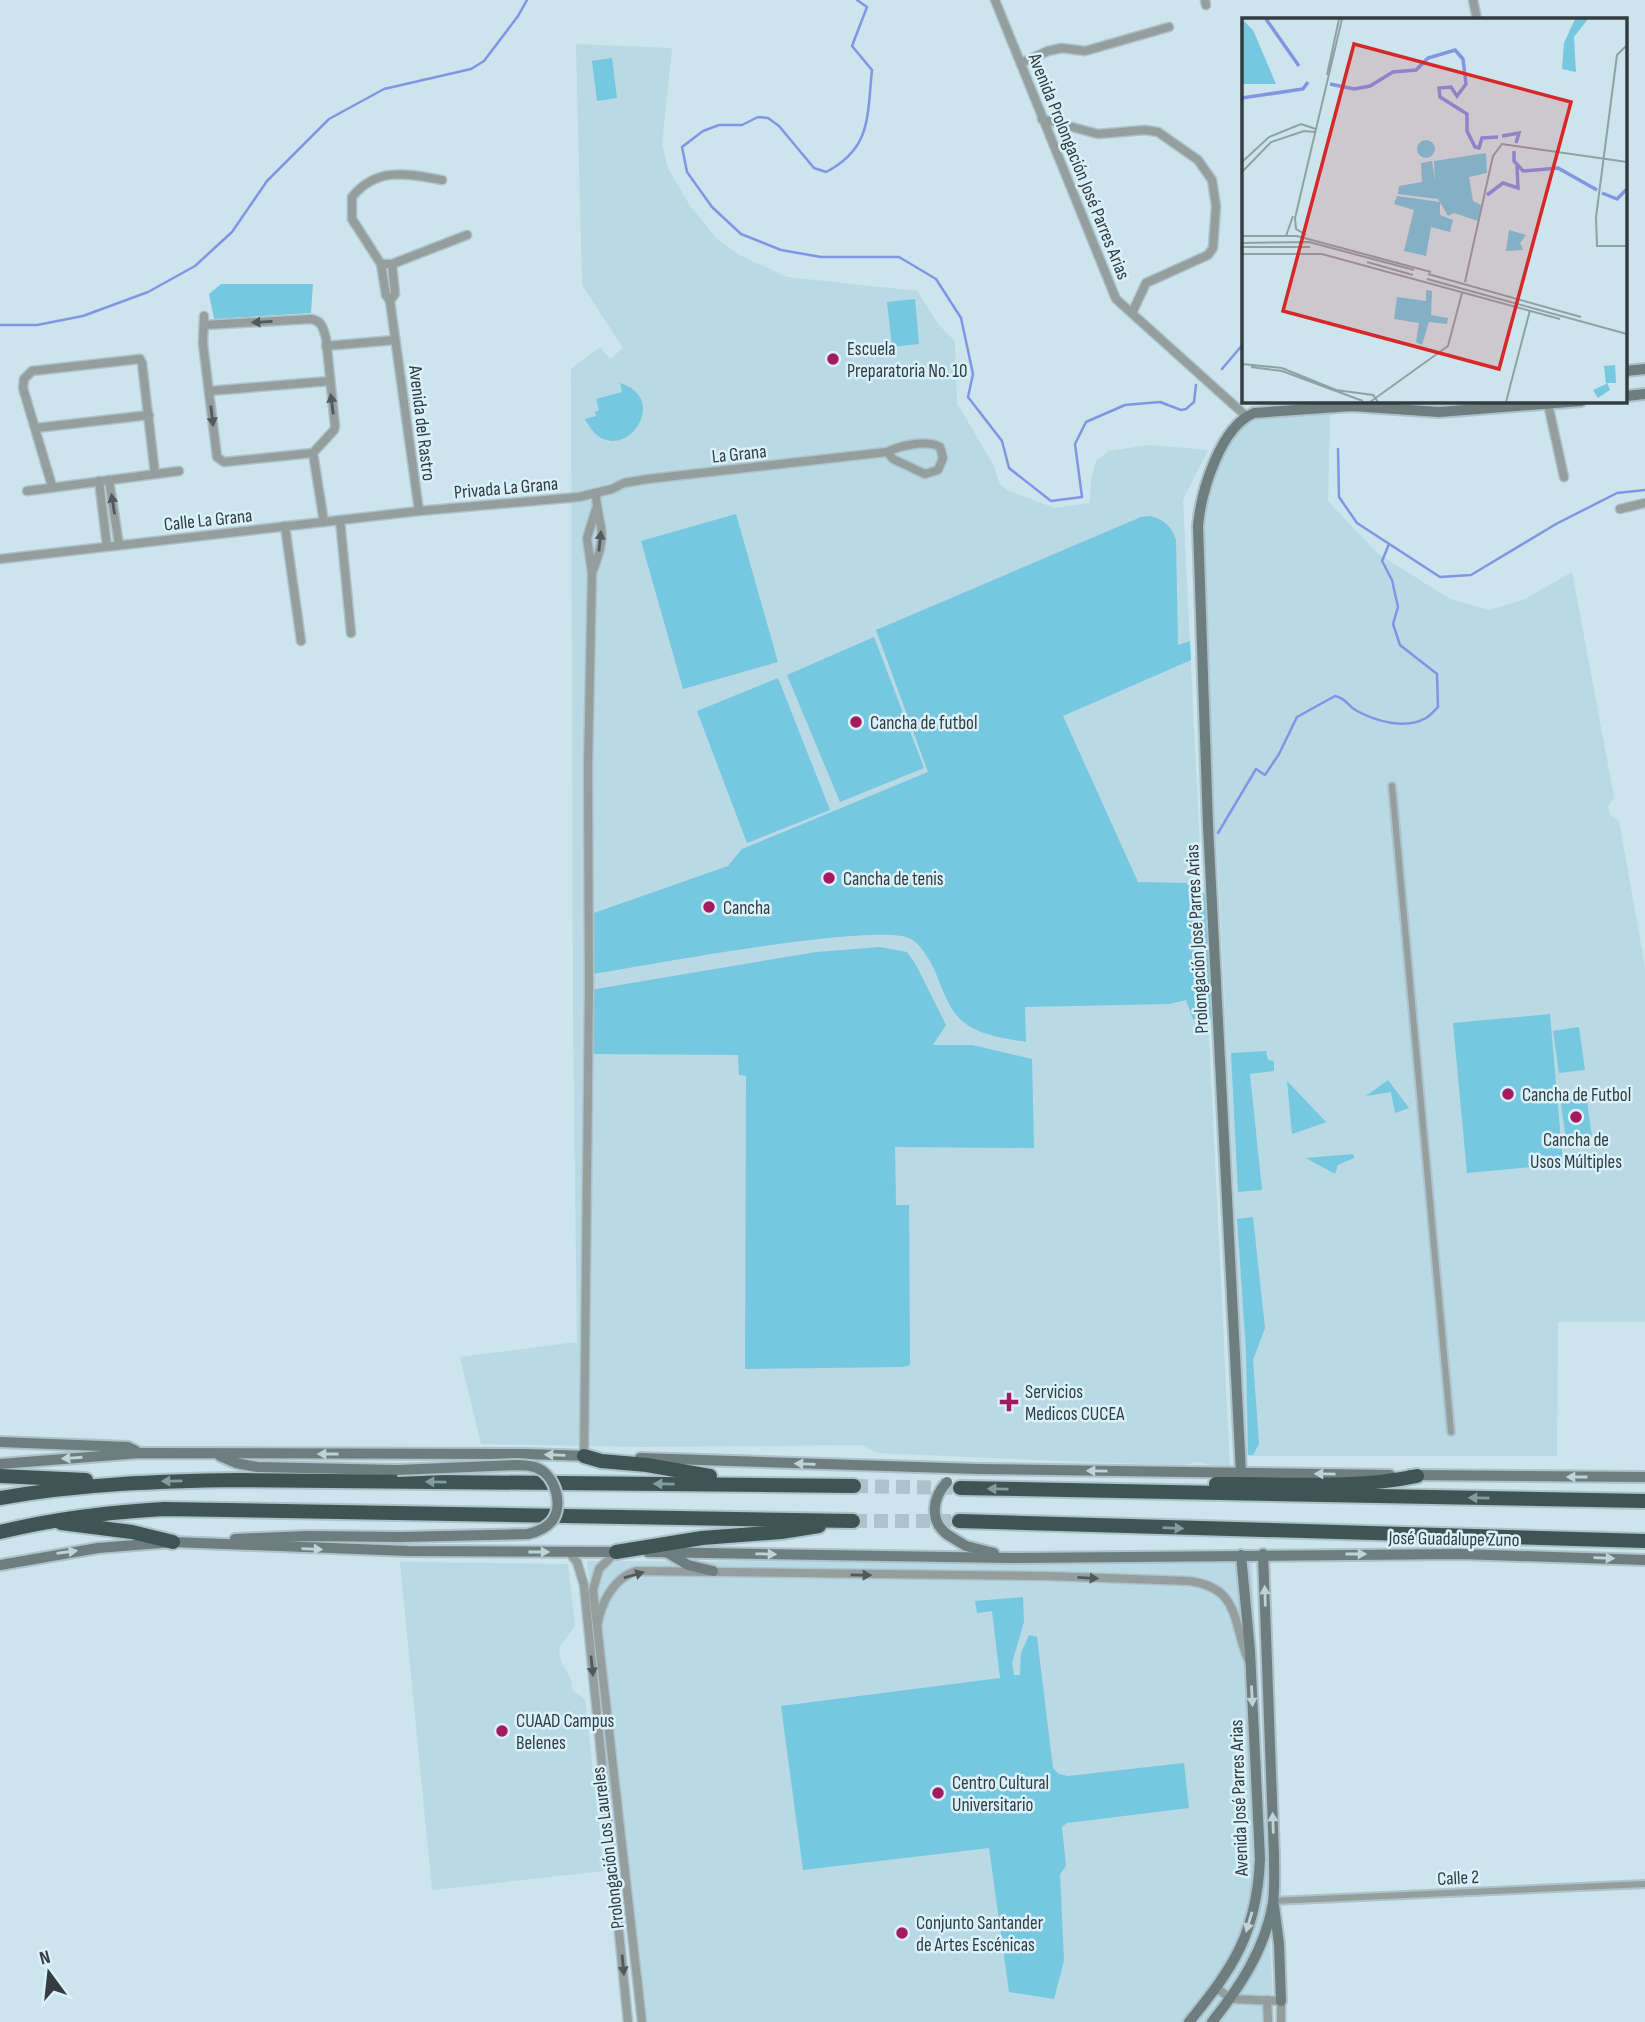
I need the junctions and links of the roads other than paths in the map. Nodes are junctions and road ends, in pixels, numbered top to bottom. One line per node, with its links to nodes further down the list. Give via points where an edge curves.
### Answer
1 (995, 0): 5 (street, Avenida Prolongación José Parres Arias)
2 (1473, 0): 3 (street)
3 (1477, 18)
4 (1169, 27): 5 (street, via 1084,51 1048,51)
5 (1021, 62): 6 (street, Avenida Prolongación José Parres Arias)
6 (1042, 118): 10 (street, Avenida Prolongación José Parres Arias, via 1116,299); 10 (street, via 1098,134 1158,132 1198,160 1212,180 1216,205 1213,248 1208,255 1146,283)
7 (442, 180): 9 (street, via 401,173 368,182 352,197 352,219)
8 (467, 235): 9 (street)
9 (387, 264): 11 (street, Avenida del Rastro, via 386,295)
10 (1132, 313): 20 (street, Avenida Prolongación José Parres Arias)
11 (395, 340): 12 (street); 35 (street, Avenida del Rastro)
12 (326, 346): 13 (street); 14 (street, one-way to 14, via 318,320 205,320)
13 (330, 381): 14 (street); 22 (street, one-way to 13, via 334,430)
14 (209, 391): 22 (street, one-way to 22, via 220,461)
15 (1570, 402): 18 (main road)
16 (1383, 403): 17 (main road, via 1439,412); 20 (main road)
17 (1512, 404): 18 (main road)
18 (1548, 404): 26 (street)
19 (149, 415): 21 (street); 21 (street, via 140,359 32,371 23,388); 25 (street)
20 (1246, 416): 53 (main road, Prolongación José Parres Arias, via 1212,471 1198,526 1208,826)
21 (36, 428): 29 (street)
22 (313, 453): 37 (street)
23 (887, 453): 23 (street, La Grana, via 925,474 938,470 943,458 940,447 930,443); 31 (street, La Grana, via 648,479)
24 (179, 471): 25 (street)
25 (155, 474): 27 (street)
26 (1564, 477)
27 (109, 480): 28 (street); 39 (street, one-way to 27)
28 (99, 481): 29 (street); 40 (street)
29 (52, 486): 30 (street)
30 (27, 491)
31 (596, 493): 33 (street); 35 (street, Privada La Grana)
32 (1645, 503): 34 (street)
33 (596, 509): 42 (street, via 587,538); 42 (street, one-way to 33, via 602,538)
34 (1620, 509)
35 (419, 511): 36 (street, Calle La Grana)
36 (340, 520): 37 (street, Calle La Grana); 43 (street)
37 (324, 522): 38 (street, Calle La Grana)
38 (285, 526): 39 (street, Calle La Grana); 44 (street)
39 (119, 545): 40 (street, Calle La Grana)
40 (107, 546): 41 (street, Calle La Grana)
41 (0, 559)
42 (592, 573): 50 (street)
43 (351, 634)
44 (301, 640)
45 (1392, 786): 46 (street)
46 (1451, 1432)
47 (0, 1442): 48 (main road, via 128,1447)
48 (140, 1453): 49 (main road); 51 (main road, one-way to 51)
49 (215, 1454): 50 (main road, one-way to 49); 67 (main road, bridge, via 247,1466 534,1467 548,1476 557,1496 554,1517 534,1533 256,1538)
50 (584, 1456): 52 (main road, one-way to 50); 57 (highway, one-way to 57, via 699,1476 818,1479 854,1486)
51 (0, 1464)
52 (979, 1469): 53 (main road, one-way to 52); 58 (main road, via 965,1471)
53 (1241, 1473): 55 (main road, one-way to 53)
54 (0, 1476): 57 (highway)
55 (1417, 1476): 56 (main road, one-way to 55); 59 (highway, via 1340,1486 1242,1484)
56 (1645, 1477)
57 (140, 1481): 60 (highway, via 57,1488)
58 (954, 1485): 59 (highway, one-way to 58); 73 (main road, bridge, via 936,1499 937,1524 966,1546)
59 (1086, 1491): 61 (highway, one-way to 59)
60 (0, 1499)
61 (1645, 1501)
62 (49, 1520): 64 (highway); 66 (highway); 68 (highway, via 109,1512 213,1508 853,1521)
63 (959, 1521): 65 (highway, one-way to 65)
64 (0, 1532)
65 (1645, 1541)
66 (173, 1542): 67 (main road); 75 (main road, one-way to 66, via 98,1548)
67 (219, 1544): 70 (main road, one-way to 70)
68 (616, 1552): 69 (main road); 70 (main road); 77 (street, Prolongación Los Laureles, via 599,1569)
69 (665, 1552): 73 (main road, one-way to 73); 76 (main road, via 688,1565)
70 (570, 1553): 77 (street, Prolongación Los Laureles)
71 (1241, 1555): 72 (main road, José Guadalupe Zuno); 73 (main road, José Guadalupe Zuno); 79 (main road, Avenida José Parres Arias)
72 (1264, 1555): 74 (main road, José Guadalupe Zuno, one-way to 74); 83 (main road, Avenida José Parres Arias, one-way to 72)
73 (1010, 1558)
74 (1645, 1560)
75 (0, 1565)
76 (713, 1571): 78 (street, one-way to 76, via 608,1595 630,1573); 79 (street, one-way to 79, via 1203,1583 1231,1604)
77 (589, 1598): 78 (street, Prolongación Los Laureles); 81 (street, Prolongación Los Laureles, one-way to 81)
78 (597, 1626): 80 (street, Prolongación Los Laureles)
79 (1251, 1667): 84 (main road, Avenida José Parres Arias, one-way to 84, via 1258,1889 1243,1943)
80 (624, 1859): 81 (street); 89 (street, Prolongación Los Laureles)
81 (613, 1860): 88 (street, Prolongación Los Laureles, one-way to 88)
82 (1645, 1884): 83 (street, Calle 2)
83 (1273, 1901): 85 (main road, Avenida José Parres Arias, via 1259,1950); 87 (main road)
84 (1217, 1987): 85 (street); 90 (main road, Avenida José Parres Arias)
85 (1231, 1998): 86 (street); 91 (main road, Avenida José Parres Arias)
86 (1267, 2000): 87 (street); 92 (street)
87 (1280, 2001): 93 (street)
88 (628, 2022)
89 (642, 2022)
90 (1189, 2022)
91 (1212, 2022)
92 (1268, 2022)
93 (1281, 2022)

